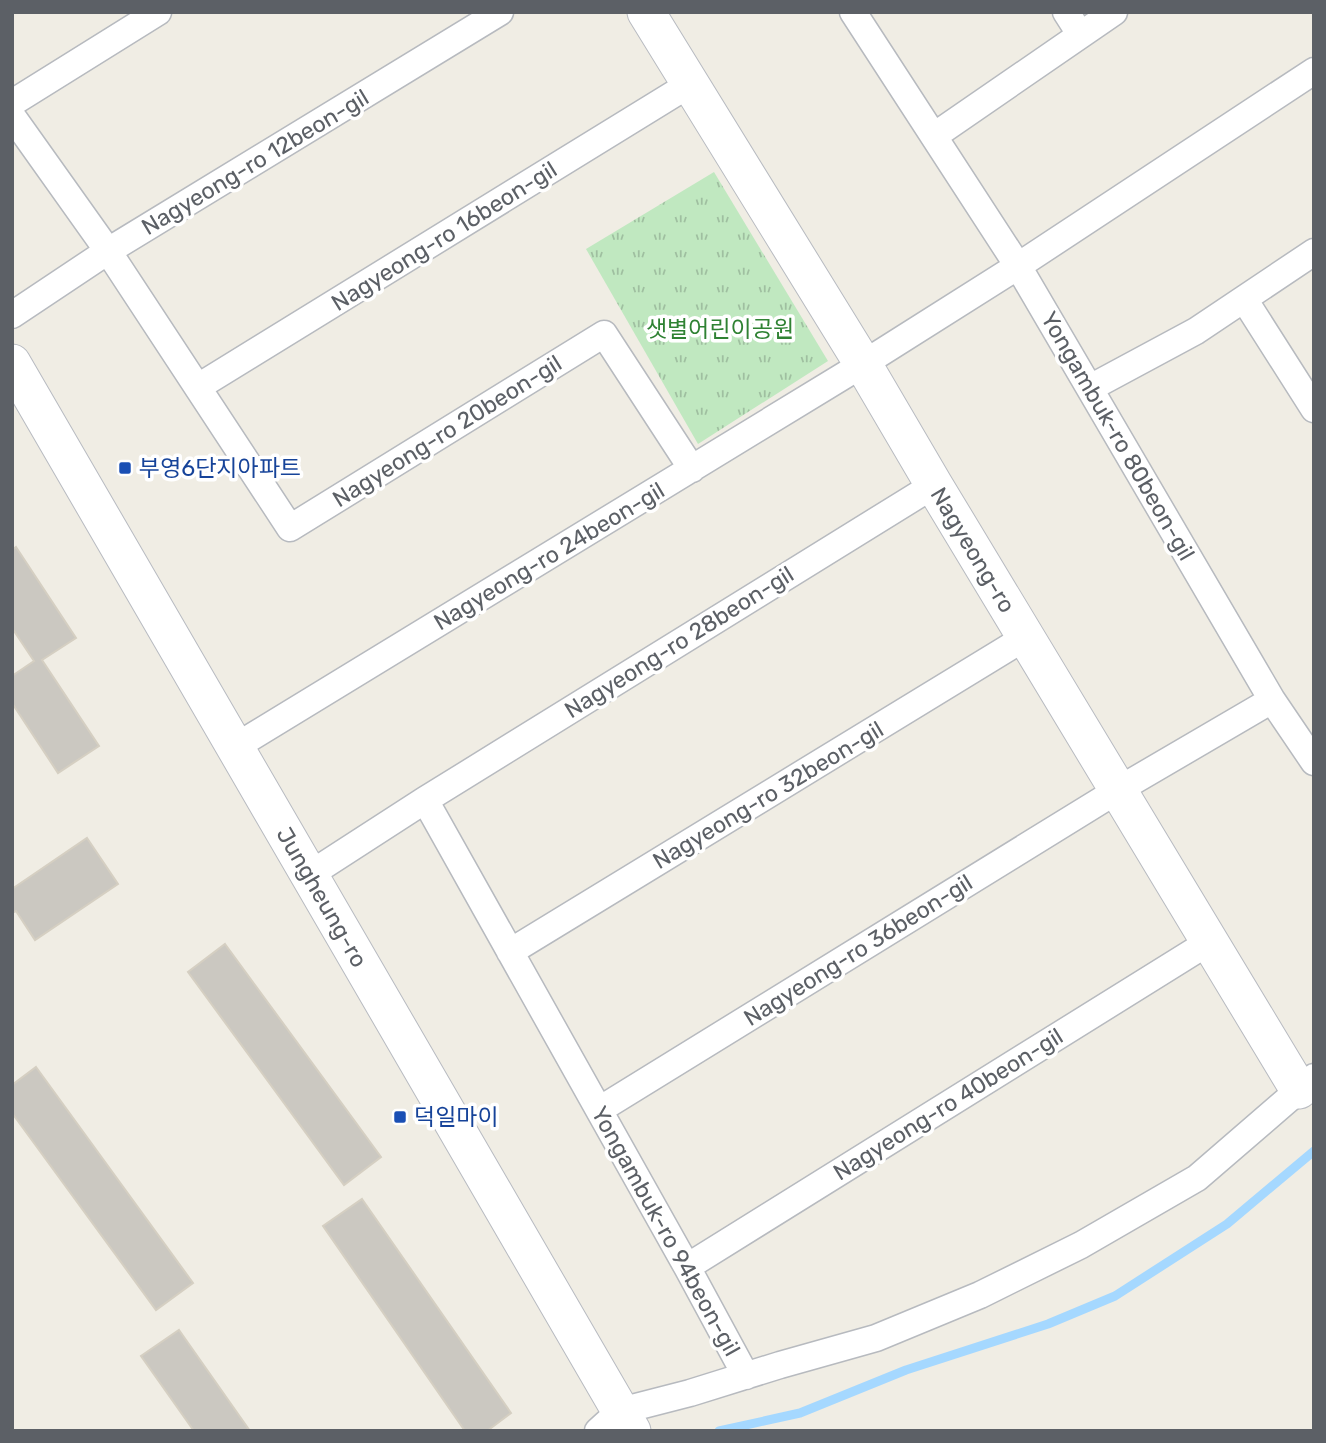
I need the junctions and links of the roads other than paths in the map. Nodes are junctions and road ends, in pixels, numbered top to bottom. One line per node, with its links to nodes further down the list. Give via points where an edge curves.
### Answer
1 (158, 12): 9 (street)
2 (499, 12): 12 (street, Nagyeong-ro 12beon-gil)
3 (646, 12): 8 (street, Nagyeong-ro)
4 (853, 12): 11 (street, Yongambuk-ro 80beon-gil)
5 (1114, 12): 6 (street)
6 (1073, 23): 11 (street)
7 (1314, 71): 14 (street)
8 (690, 84): 18 (street, Nagyeong-ro); 19 (street, Nagyeong-ro 16beon-gil)
9 (12, 103)
10 (12, 116): 12 (street)
11 (934, 136): 14 (street, Yongambuk-ro 80beon-gil)
12 (108, 251): 16 (street, Nagyeong-ro 12beon-gil); 19 (street)
13 (1314, 252): 15 (street)
14 (1018, 265): 18 (street); 20 (street, Yongambuk-ro 80beon-gil)
15 (1244, 299): 20 (street, via 1196,331); 21 (street)
16 (12, 315)
17 (12, 363): 26 (street, Jungheung-ro)
18 (863, 364): 22 (street, Nagyeong-ro 24beon-gil); 23 (street, Nagyeong-ro)
19 (198, 387): 22 (street, Nagyeong-ro 20beon-gil, via 290,528 604,334)
20 (1090, 387): 25 (street, Yongambuk-ro 80beon-gil)
21 (1314, 409)
22 (692, 469): 26 (street, Nagyeong-ro 24beon-gil)
23 (934, 485): 24 (street, Nagyeong-ro); 29 (street, Nagyeong-ro 28beon-gil)
24 (1026, 637): 28 (street, Nagyeong-ro); 32 (street, Nagyeong-ro 32beon-gil)
25 (1272, 699): 27 (street); 28 (street, Nagyeong-ro 36beon-gil)
26 (235, 747): 30 (street, Jungheung-ro)
27 (1314, 762)
28 (1118, 790): 31 (street, Nagyeong-ro); 34 (street, Nagyeong-ro 36beon-gil)
29 (425, 800): 30 (street, Nagyeong-ro 28beon-gil); 32 (street)
30 (309, 875): 37 (street, Jungheung-ro)
31 (1209, 942): 33 (street, Nagyeong-ro); 35 (street, Nagyeong-ro 40beon-gil)
32 (510, 952): 34 (street, Yongambuk-ro 94beon-gil)
33 (1306, 1083): 36 (street, Yongambuk-ro 94beon-gil, via 1197,1178 1081,1245 980,1295 876,1338)
34 (599, 1110): 35 (street, Yongambuk-ro 94beon-gil)
35 (687, 1267): 36 (street, Yongambuk-ro 94beon-gil)
36 (746, 1376): 37 (street, Yongambuk-ro 94beon-gil, via 690,1393)
37 (617, 1424)

